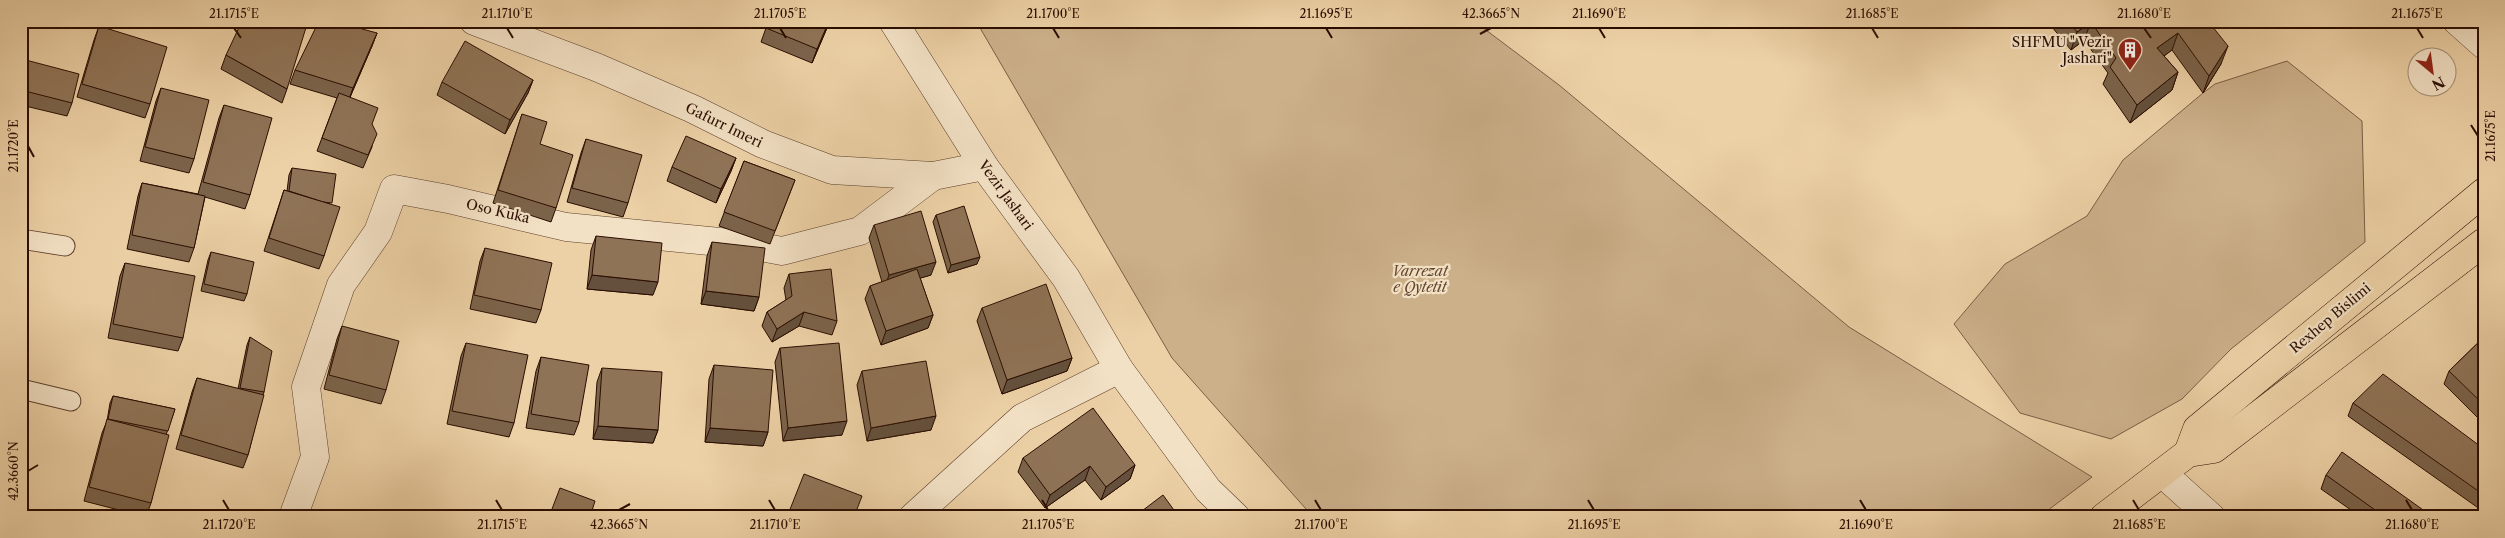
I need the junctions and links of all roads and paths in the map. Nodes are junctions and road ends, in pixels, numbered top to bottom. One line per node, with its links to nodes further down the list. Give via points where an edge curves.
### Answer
1 (474, 21): 4 (street, Gafurr Imeri, via 596,67 763,144 832,170)
2 (893, 21): 3 (street, Vezir Jashari)
3 (984, 166): 4 (street, Gafurr Imeri); 9 (street, Vezir Jashari, via 1066,278)
4 (934, 176): 14 (street, Oso Kuka, via 860,231 782,251 750,245 566,228 394,189 378,232 341,285 306,387 315,457)
5 (2484, 192): 12 (main road, Rexhep Bislimi, via 2197,429)
6 (21, 239): 8 (lane)
7 (2484, 242): 12 (main road, via 2214,449)
8 (65, 246)
9 (1119, 369): 15 (street, via 1022,418); 16 (street, Vezir Jashari, via 1208,490)
10 (21, 389): 11 (lane)
11 (70, 401)
12 (2188, 453): 13 (main road)
13 (2162, 473): 17 (main road); 18 (street)
14 (293, 517)
15 (913, 517)
16 (1236, 517)
17 (2104, 517)
18 (2211, 517)

